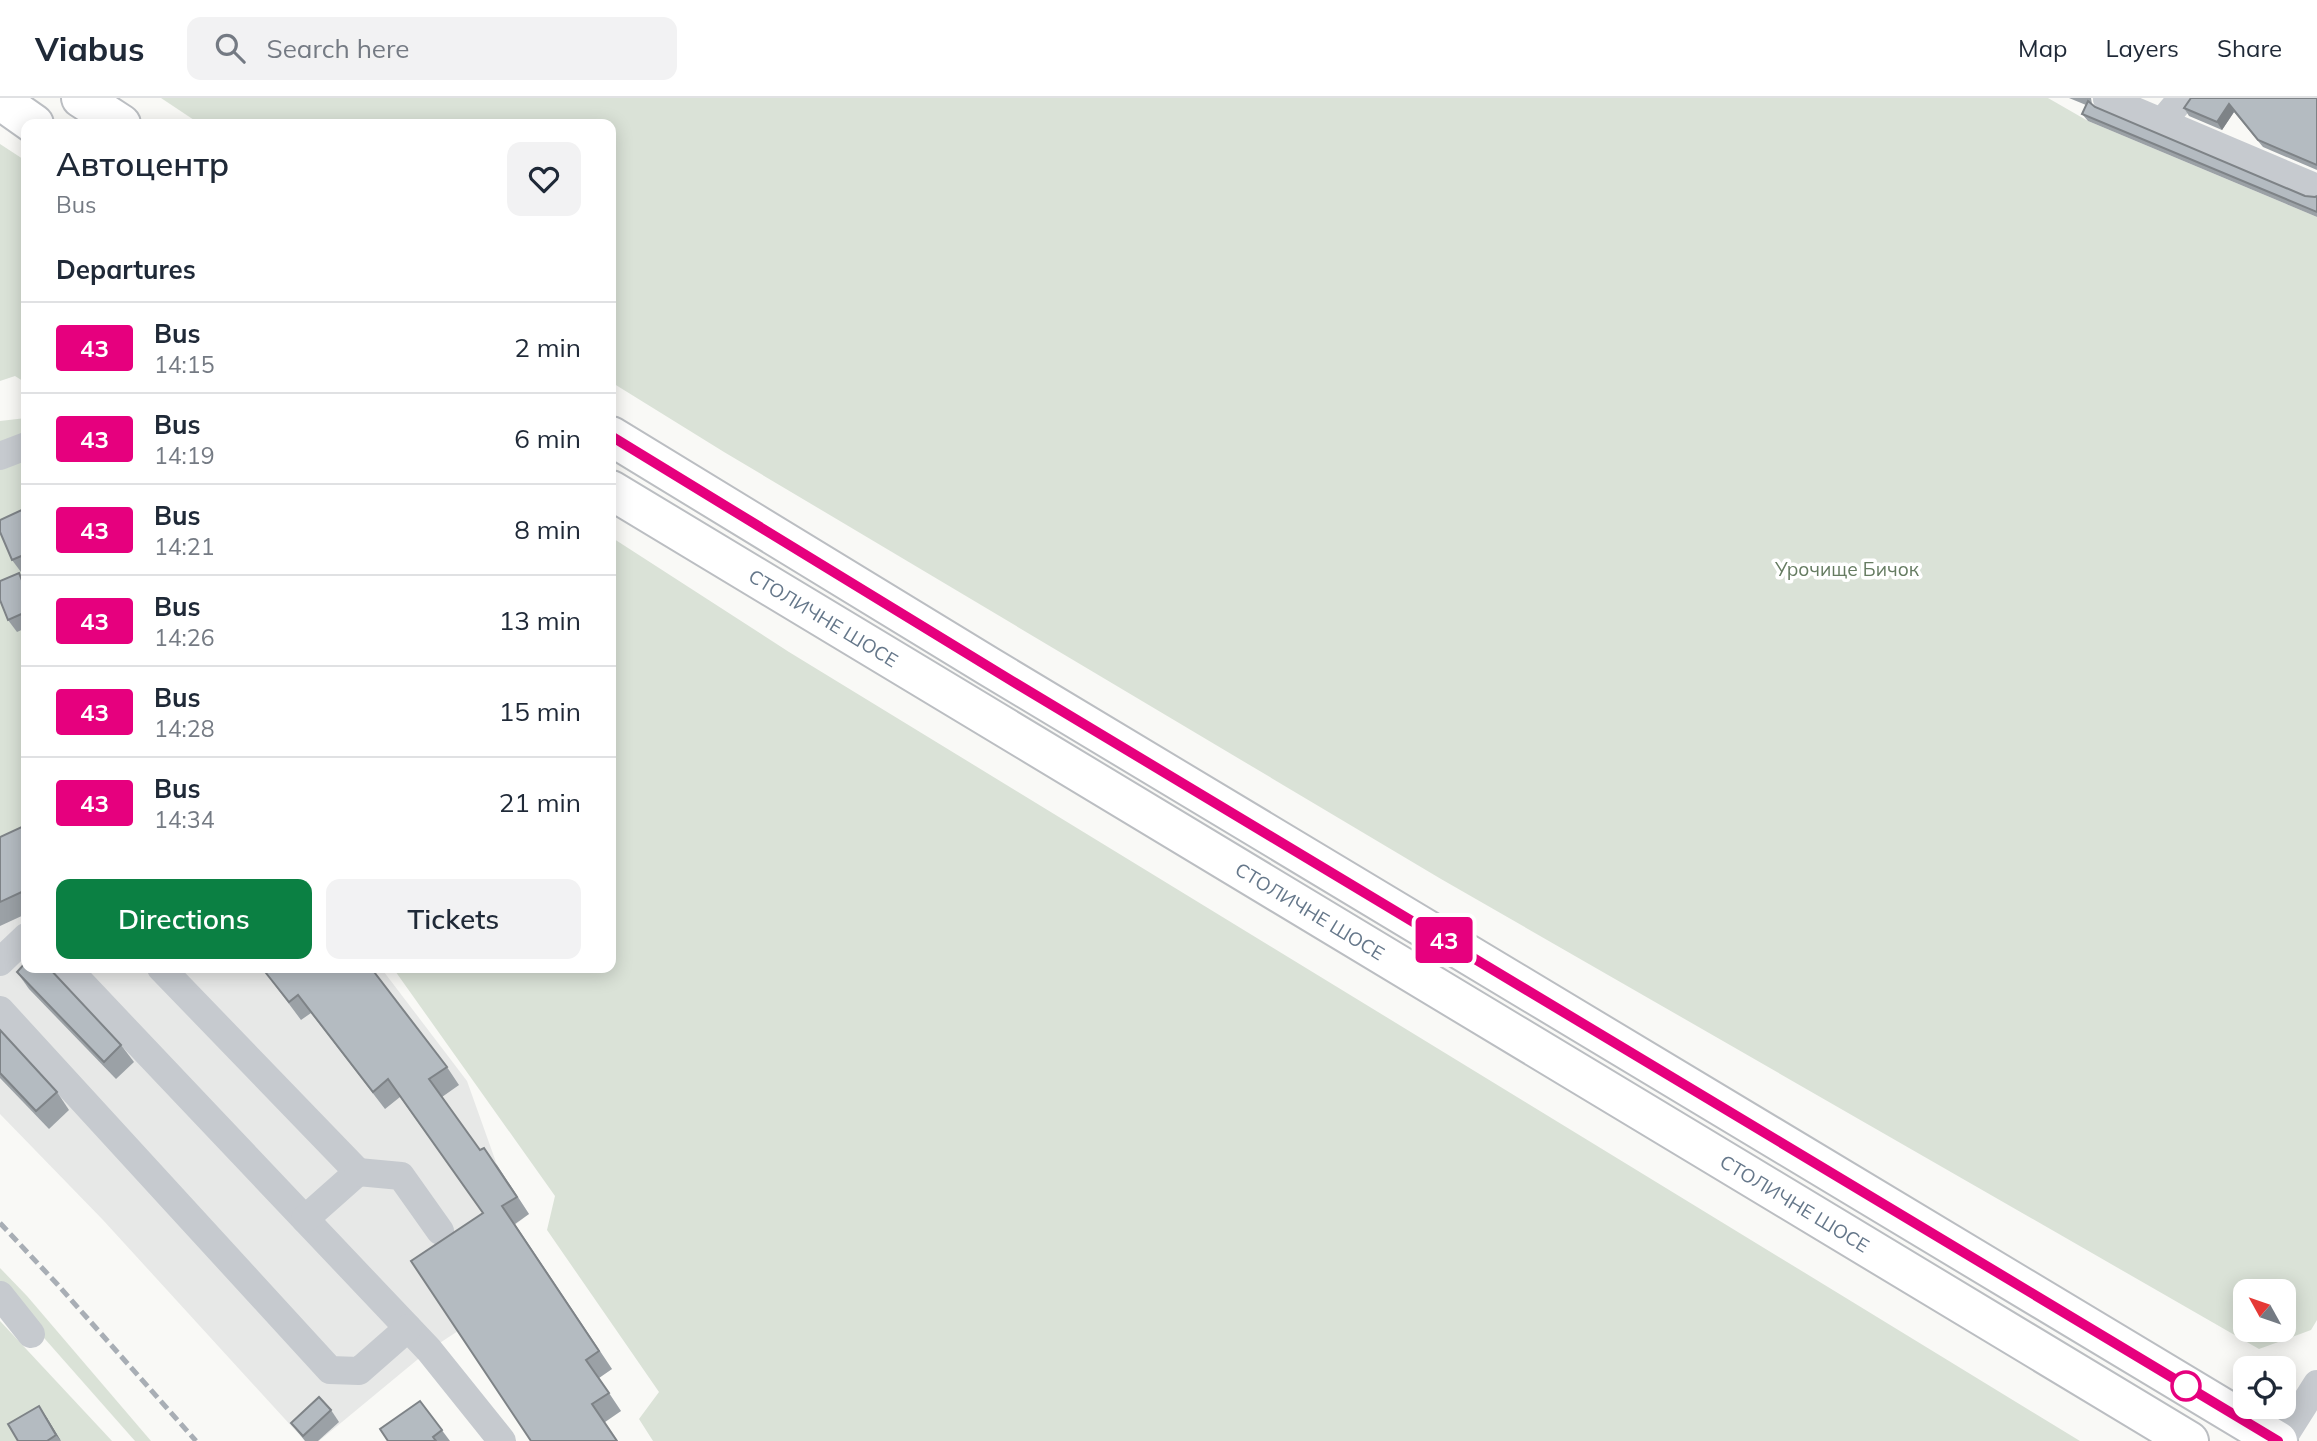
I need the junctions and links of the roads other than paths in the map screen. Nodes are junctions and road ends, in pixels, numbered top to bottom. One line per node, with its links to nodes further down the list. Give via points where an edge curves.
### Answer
1 (81, 98): 6 (highway)
2 (2182, 98): 7 (street)
3 (2107, 99): 7 (street)
4 (0, 100): 5 (highway)
5 (27, 119)
6 (113, 119)
7 (2162, 122): 8 (street)
8 (2317, 188)
9 (616, 439): 27 (highway)
10 (21, 448): 11 (street)
11 (0, 456)
12 (616, 493): 26 (highway, СТОЛИЧНЕ ШОСЕ)
13 (21, 942): 14 (street)
14 (0, 962)
15 (71, 973): 19 (street)
16 (166, 973): 18 (street)
17 (0, 1010): 22 (street, via 330,1370 359,1371)
18 (358, 1172): 19 (street); 20 (street, via 401,1176)
19 (305, 1219): 22 (street)
20 (440, 1231)
21 (0, 1295): 23 (street)
22 (408, 1328): 25 (street)
23 (31, 1334)
24 (2317, 1384): 27 (street)
25 (502, 1441)
26 (2189, 1441)
27 (2280, 1441)

